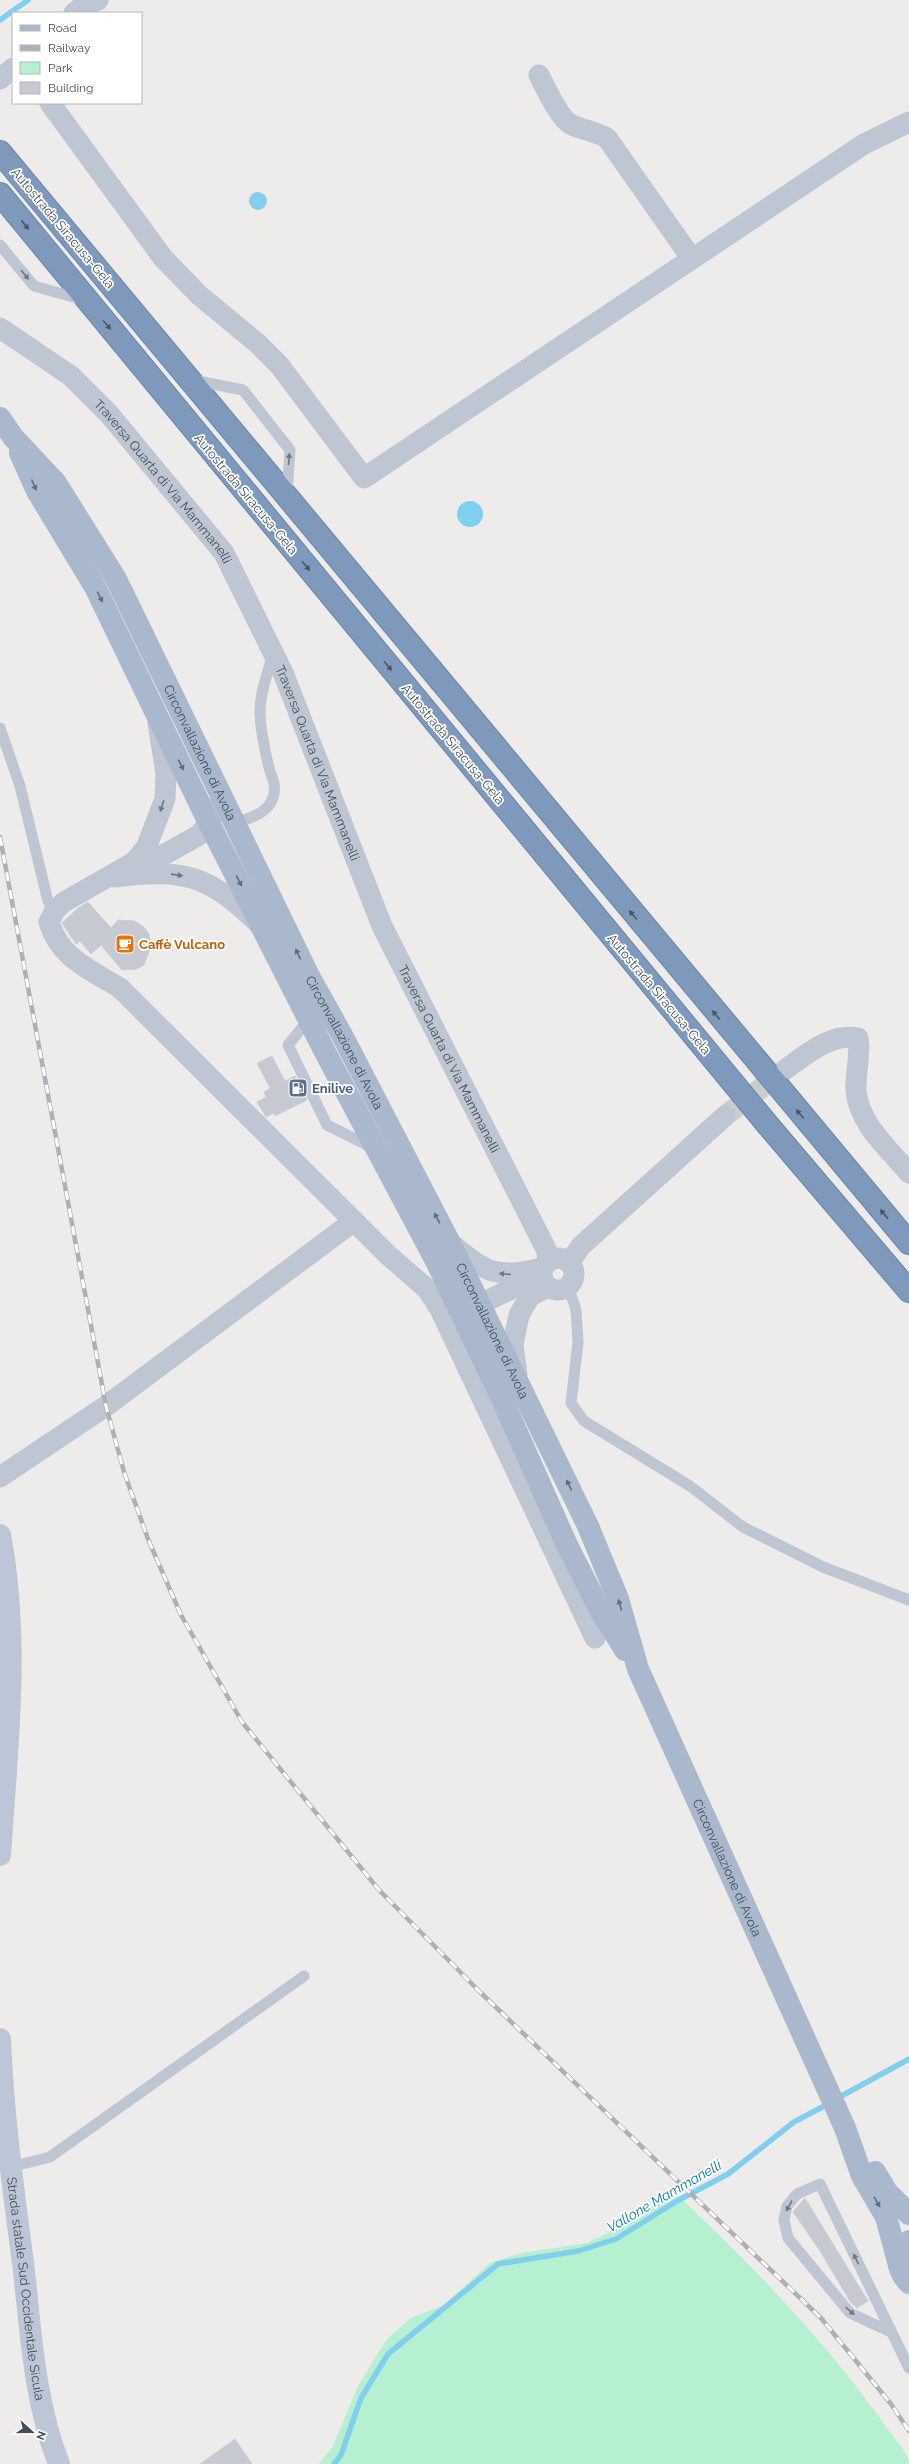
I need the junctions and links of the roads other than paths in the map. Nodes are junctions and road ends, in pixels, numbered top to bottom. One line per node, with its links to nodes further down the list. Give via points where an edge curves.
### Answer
1 (98, 0): 2 (street)
2 (75, 12)
3 (12, 69): 5 (street)
4 (539, 76): 11 (street, via 563,117 570,124 592,130 607,138)
5 (0, 79)
6 (51, 104): 11 (street, via 163,258 199,295 257,343 280,366 364,478)
7 (909, 122): 11 (street, via 864,144)
8 (0, 152): 14 (highway, Autostrada Siracusa-Gela)
9 (0, 194): 12 (highway, Autostrada Siracusa-Gela, one-way to 12)
10 (0, 245): 12 (lane, one-way to 12, via 34,286)
11 (692, 259)
12 (87, 301): 36 (highway, Autostrada Siracusa-Gela, one-way to 36, via 762,1118)
13 (0, 328): 18 (street, Traversa Quarta di Via Mammanelli, via 70,376 109,414 224,553)
14 (188, 379): 17 (highway, Autostrada Siracusa-Gela); 17 (lane, one-way to 14, via 290,450 243,390)
15 (0, 418): 16 (main road, Circonvallazione di Avola)
16 (13, 437): 19 (main road, Circonvallazione di Avola, one-way to 19, via 37,491 95,587); 21 (main road, Circonvallazione di Avola, via 56,483 116,579)
17 (287, 498): 34 (highway, Autostrada Siracusa-Gela, one-way to 17)
18 (273, 653): 23 (lane, via 260,710 274,784 273,800 264,811 252,819); 35 (street, Traversa Quarta di Via Mammanelli, via 382,926 542,1240)
19 (156, 713): 22 (main road, Circonvallazione di Avola, one-way to 22); 24 (street, one-way to 24, via 166,773 165,799 146,848)
20 (0, 728): 25 (lane, via 20,786 48,901)
21 (221, 796): 22 (street); 23 (main road, Circonvallazione di Avola)
22 (209, 823): 23 (street); 24 (street, via 192,825); 26 (main road, Circonvallazione di Avola, one-way to 26)
23 (235, 825): 33 (main road, Circonvallazione di Avola, one-way to 23, via 309,976)
24 (124, 872): 25 (street, via 64,902); 26 (street, one-way to 26, via 172,874 207,883 233,899)
25 (55, 910): 32 (street, via 48,922 53,938 70,958 120,988)
26 (262, 928): 27 (main road, Circonvallazione di Avola)
27 (309, 1019): 30 (main road, Circonvallazione di Avola); 30 (lane, via 288,1045 327,1125)
28 (787, 1068): 31 (street, via 832,1040 847,1036 858,1038 860,1050 856,1090 859,1107 868,1124)
29 (725, 1116): 35 (street)
30 (379, 1151): 37 (main road, Circonvallazione di Avola)
31 (909, 1173)
32 (354, 1220): 39 (street, via 106,1406); 42 (street, via 427,1289 440,1309)
33 (450, 1243): 35 (street, one-way to 33, via 498,1273 478,1266); 37 (main road, Circonvallazione di Avola)
34 (909, 1243)
35 (550, 1276): 37 (street); 38 (street, via 519,1315 513,1344); 41 (lane, via 576,1310 578,1342 571,1403 584,1421 690,1486 742,1527 823,1567)
36 (909, 1291)
37 (474, 1315): 38 (main road, Circonvallazione di Avola); 43 (main road, Circonvallazione di Avola, via 567,1545 600,1610)
38 (516, 1375): 43 (main road, Circonvallazione di Avola, one-way to 38, via 618,1599 591,1533)
39 (0, 1477)
40 (0, 1535): 44 (main road, via 8,1578 12,1681)
41 (909, 1600)
42 (595, 1638)
43 (638, 1669): 48 (main road, Circonvallazione di Avola)
44 (0, 1855)
45 (304, 1976): 49 (lane, via 50,2157)
46 (0, 2040): 47 (main road, Strada statale Sud Occidentale Sicula)
47 (1, 2107): 49 (main road, Strada statale Sud Occidentale Sicula)
48 (845, 2128): 50 (main road, via 887,2192); 52 (main road, one-way to 52, via 862,2176 886,2217)
49 (11, 2167): 55 (main road, Strada statale Sud Occidentale Sicula, via 37,2381 49,2438)
50 (909, 2214)
51 (909, 2241): 52 (main road, via 901,2252)
52 (906, 2278)
53 (891, 2332): 53 (lane, one-way to 53, via 820,2184 797,2194 787,2206 784,2220 788,2238 850,2314); 54 (lane)
54 (909, 2368)
55 (59, 2464)

